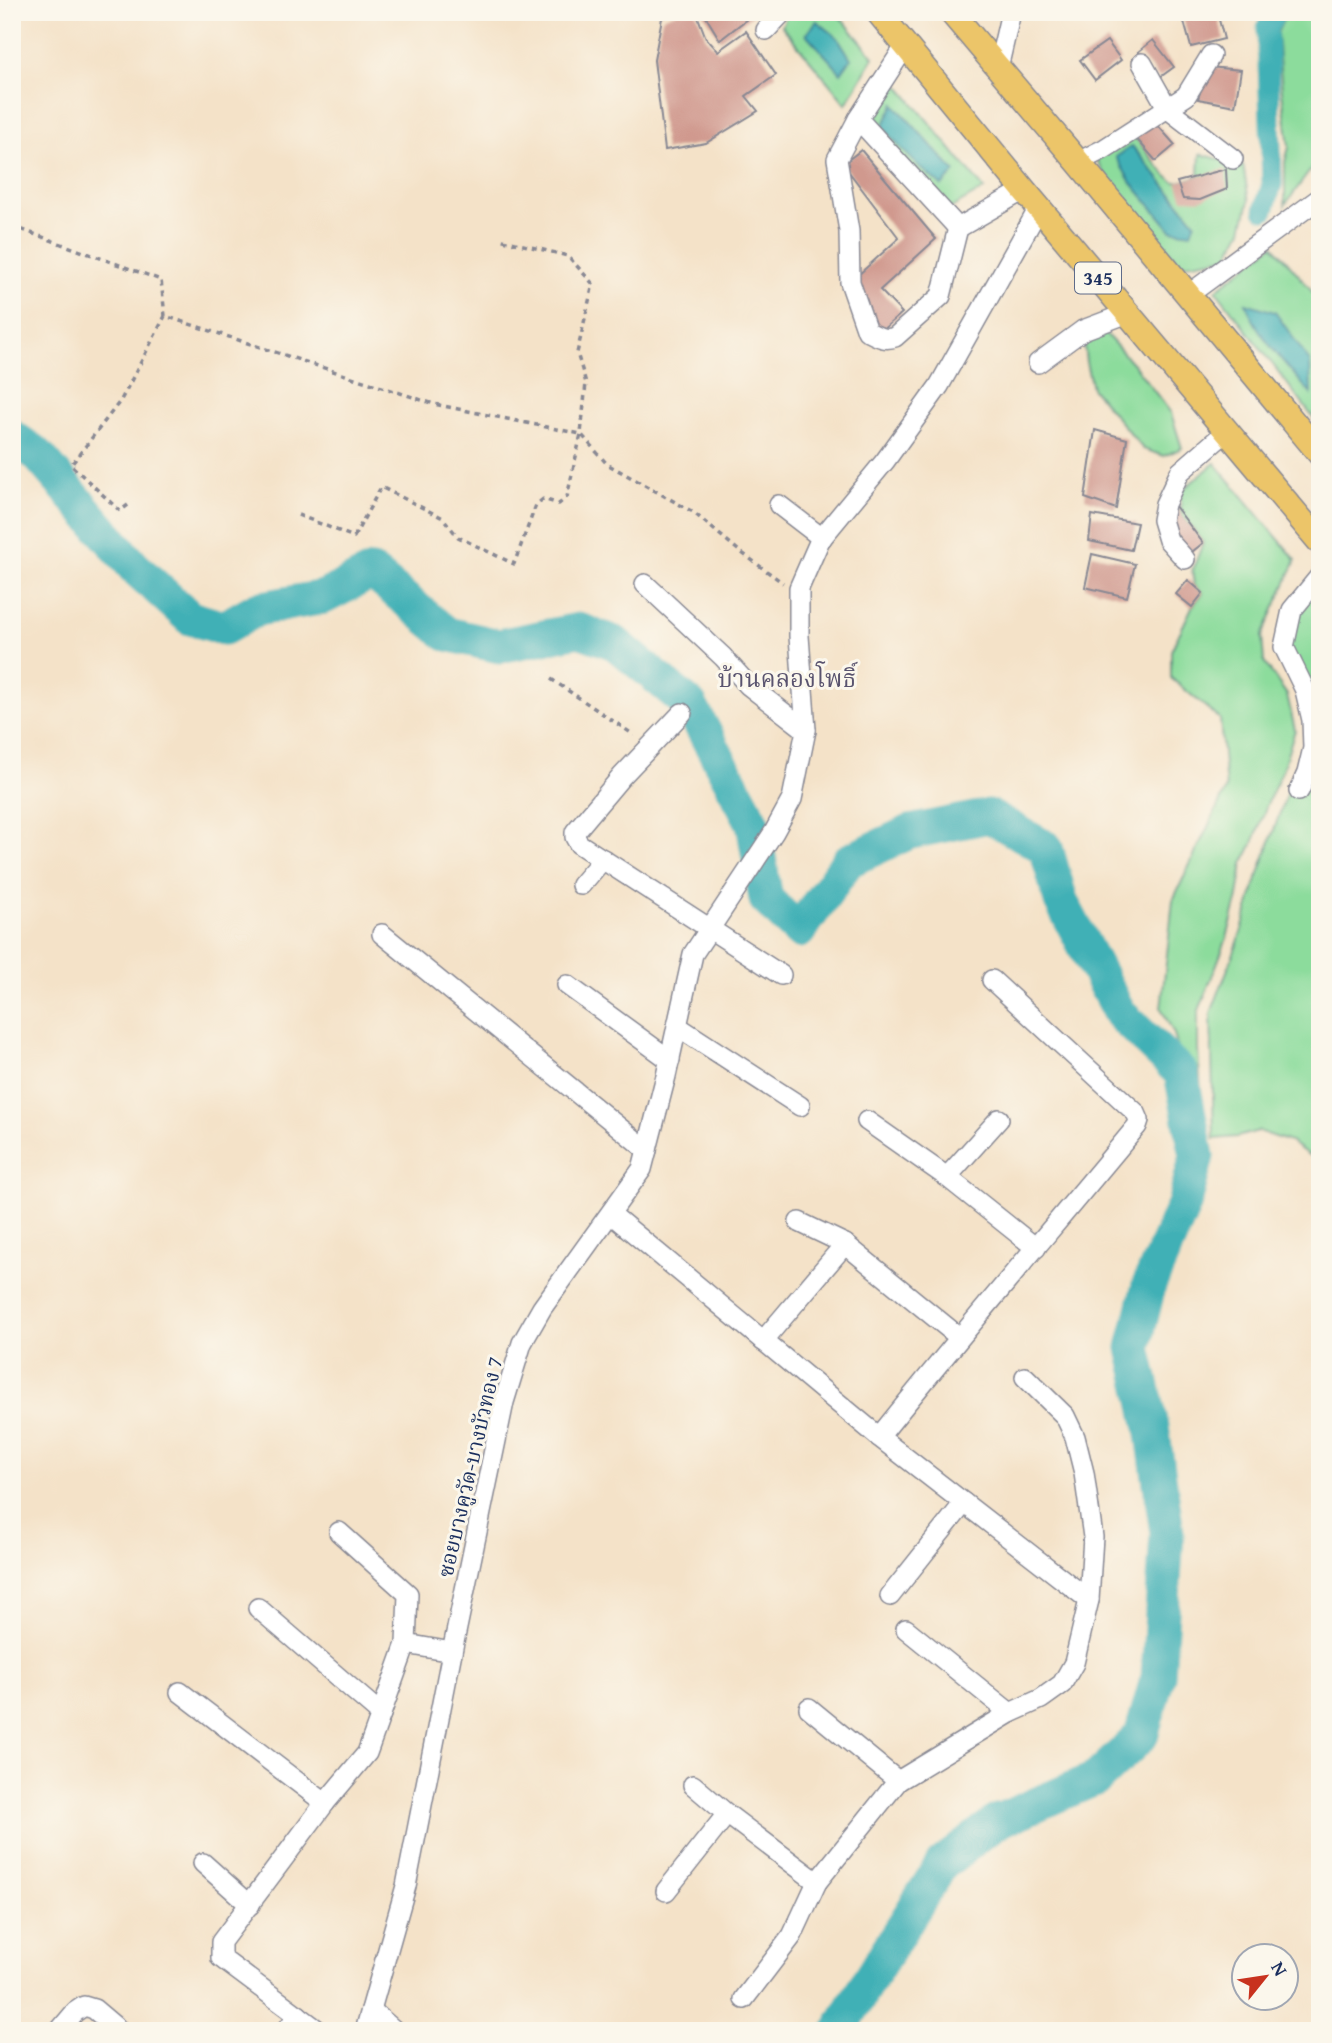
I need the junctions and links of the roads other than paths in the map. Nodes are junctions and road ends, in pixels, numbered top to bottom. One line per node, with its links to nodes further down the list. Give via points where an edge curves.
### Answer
1 (783, 12): 5 (street)
2 (878, 12): 6 (main road, 345)
3 (951, 12): 9 (main road, 345)
4 (1011, 12): 9 (street)
5 (766, 30)
6 (901, 53): 11 (street); 15 (main road, 345)
7 (1211, 55): 10 (street, via 1186,96)
8 (1142, 63): 10 (street)
9 (998, 68): 13 (main road, 345)
10 (1168, 109): 12 (street); 13 (street)
11 (861, 114): 16 (street); 16 (street, via 837,159 849,231 850,282 867,331 888,340 895,337 941,296)
12 (1233, 159)
13 (1078, 162): 17 (main road, 345)
14 (1320, 198): 17 (street)
15 (1031, 199): 16 (street); 18 (main road, 345); 23 (street, ซอยบางคูวัด-บางบัวทอง 7, via 939,386)
16 (958, 228)
17 (1188, 295): 21 (main road, 345)
18 (1128, 313): 19 (street, via 1083,330); 20 (main road, 345)
19 (1038, 362)
20 (1227, 431): 24 (main road, 345); 25 (street, via 1180,472 1165,504 1162,520 1168,540)
21 (1320, 454)
22 (779, 506): 23 (street)
23 (822, 538): 29 (street, ซอยบางคูวัด-บางบัวทอง 7, via 799,589)
24 (1320, 542)
25 (1185, 559)
26 (1320, 576): 30 (street, via 1292,610 1284,647 1305,690 1312,720 1313,748)
27 (645, 584): 29 (street, via 747,685)
28 (682, 713): 31 (street, via 575,832 579,844)
29 (806, 730): 33 (street, ซอยบางคูวัด-บางบัวทอง 7, via 792,799)
30 (1299, 790)
31 (603, 859): 32 (street); 33 (street)
32 (581, 885)
33 (710, 929): 35 (street); 38 (street, ซอยบางคูวัด-บางบัวทอง 7, via 693,954)
34 (382, 934): 43 (street)
35 (781, 975)
36 (992, 980): 48 (street, via 1136,1112 1139,1121)
37 (567, 985): 39 (street)
38 (677, 1026): 39 (street, ซอยบางคูวัด-บางบัวทอง 7); 40 (street)
39 (670, 1060): 43 (street, ซอยบางคูวัด-บางบัวทอง 7)
40 (800, 1106)
41 (999, 1119): 44 (street)
42 (867, 1121): 44 (street)
43 (647, 1150): 45 (street, ซอยบางคูวัด-บางบัวทอง 7, via 642,1169)
44 (947, 1177): 48 (street)
45 (611, 1214): 50 (street); 60 (street, ซอยบางคูวัด-บางบัวทอง 7, via 522,1343 504,1402)
46 (799, 1223): 47 (street)
47 (845, 1244): 49 (street); 50 (street)
48 (1036, 1248): 49 (street)
49 (959, 1337): 52 (street)
50 (763, 1341): 52 (street)
51 (1025, 1377): 56 (street, via 1065,1416 1075,1437 1093,1537)
52 (879, 1437): 53 (street)
53 (964, 1503): 55 (street); 56 (street)
54 (339, 1532): 59 (street, via 408,1594)
55 (890, 1596)
56 (1089, 1600): 63 (street, via 1074,1663 1062,1684)
57 (258, 1608): 64 (street)
58 (906, 1629): 63 (street)
59 (406, 1644): 60 (street); 64 (street)
60 (452, 1652): 74 (street, ซอยบางคูวัด-บางบัวทอง 7, via 406,1886)
61 (180, 1692): 67 (street)
62 (809, 1709): 65 (street)
63 (1010, 1713): 65 (street)
64 (381, 1714): 67 (street, via 367,1753)
65 (898, 1781): 70 (street)
66 (693, 1784): 68 (street)
67 (325, 1803): 72 (street)
68 (727, 1814): 70 (street); 71 (street)
69 (203, 1863): 72 (street)
70 (817, 1882): 73 (street, via 792,1936)
71 (666, 1891)
72 (250, 1905): 75 (street, via 221,1942 221,1958)
73 (744, 1998)
74 (371, 2010): 79 (street, ซอยบางคูวัด-บางบัวทอง 7); 80 (street)
75 (292, 2023): 78 (street)
76 (59, 2031): 77 (street, via 84,2006 94,2008)
77 (120, 2031)
78 (319, 2031)
79 (365, 2031)
80 (396, 2031)

